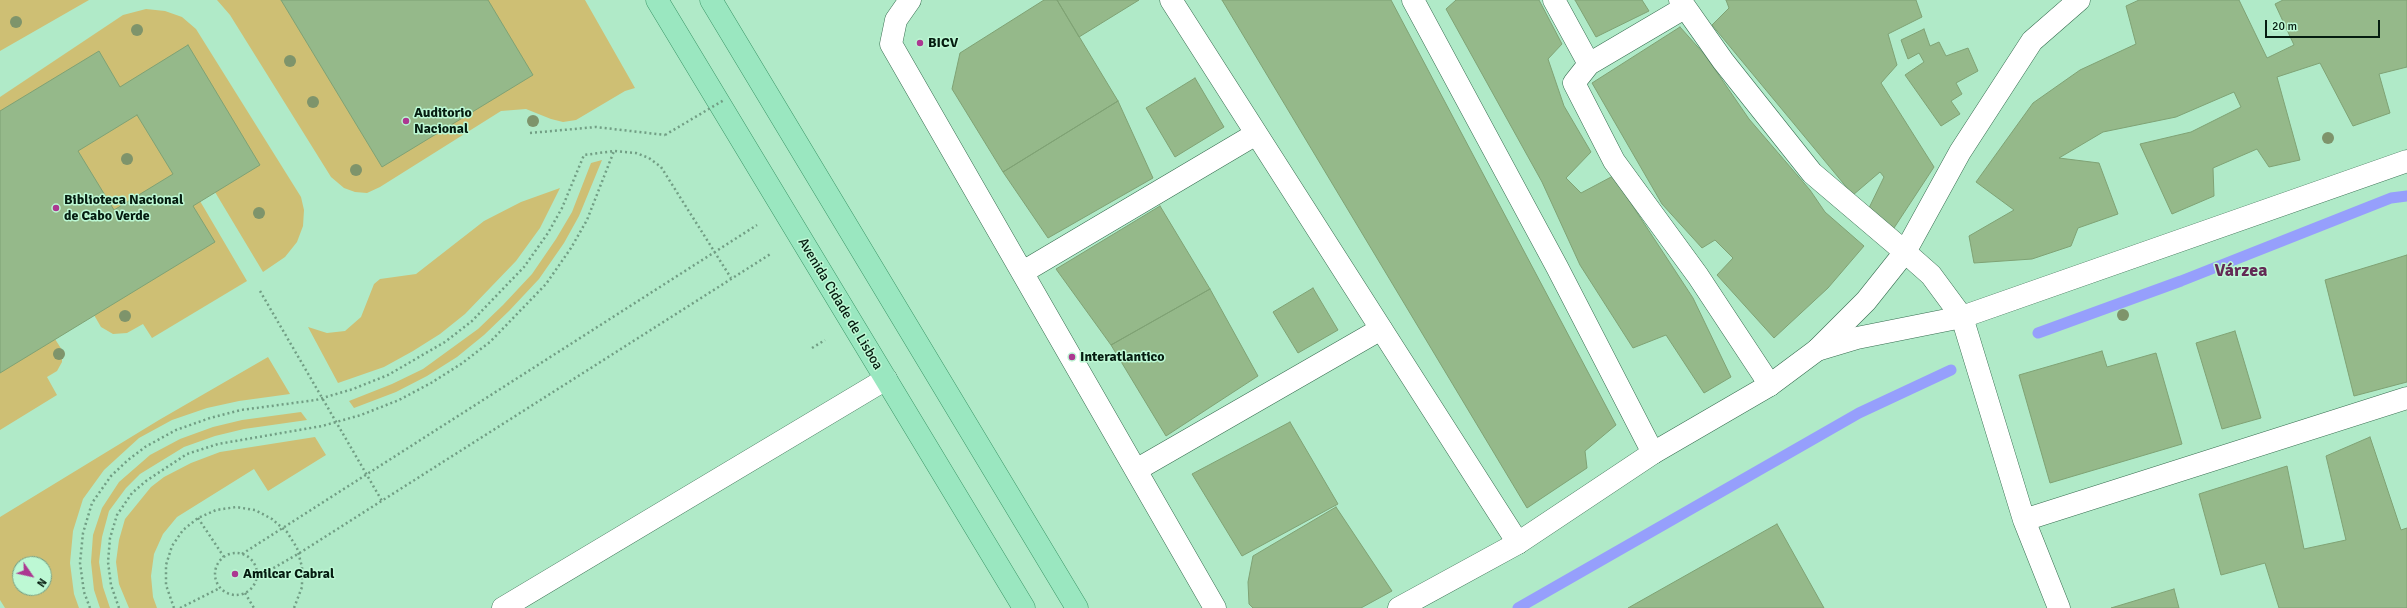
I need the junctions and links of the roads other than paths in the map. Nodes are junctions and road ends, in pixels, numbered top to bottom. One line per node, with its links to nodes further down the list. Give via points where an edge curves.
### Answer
1 (657, 0): 17 (main road, Avenida Cidade de Lisboa)
2 (711, 0): 26 (main road)
3 (910, 0): 13 (street, via 896,20 891,44)
4 (1171, 0): 10 (street)
5 (1413, 0): 20 (street, via 1557,267)
6 (1554, 0): 9 (street)
7 (2079, 0): 12 (street, via 2032,41 1960,152)
8 (1682, 4): 9 (street); 12 (street, via 1723,61 1812,173)
9 (1589, 64): 18 (street, via 1574,83 1614,161 1698,276)
10 (1256, 134): 13 (street); 15 (street)
11 (2407, 161): 14 (street)
12 (1906, 252): 14 (street, via 1931,275); 16 (street, via 1866,301)
13 (1022, 272): 21 (street)
14 (1962, 317): 16 (street, via 1857,338); 22 (street)
15 (1381, 329): 21 (street); 23 (street)
16 (1817, 350): 18 (street)
17 (886, 379): 24 (street); 25 (main road, Avenida Cidade de Lisboa)
18 (1770, 385): 20 (street)
19 (2407, 398): 22 (street)
20 (1653, 453): 23 (street)
21 (1136, 470): 27 (street)
22 (2024, 520): 29 (street)
23 (1518, 543): 28 (street)
24 (503, 608)
25 (1024, 608)
26 (1077, 608)
27 (1215, 608)
28 (1399, 608)
29 (2059, 608)

